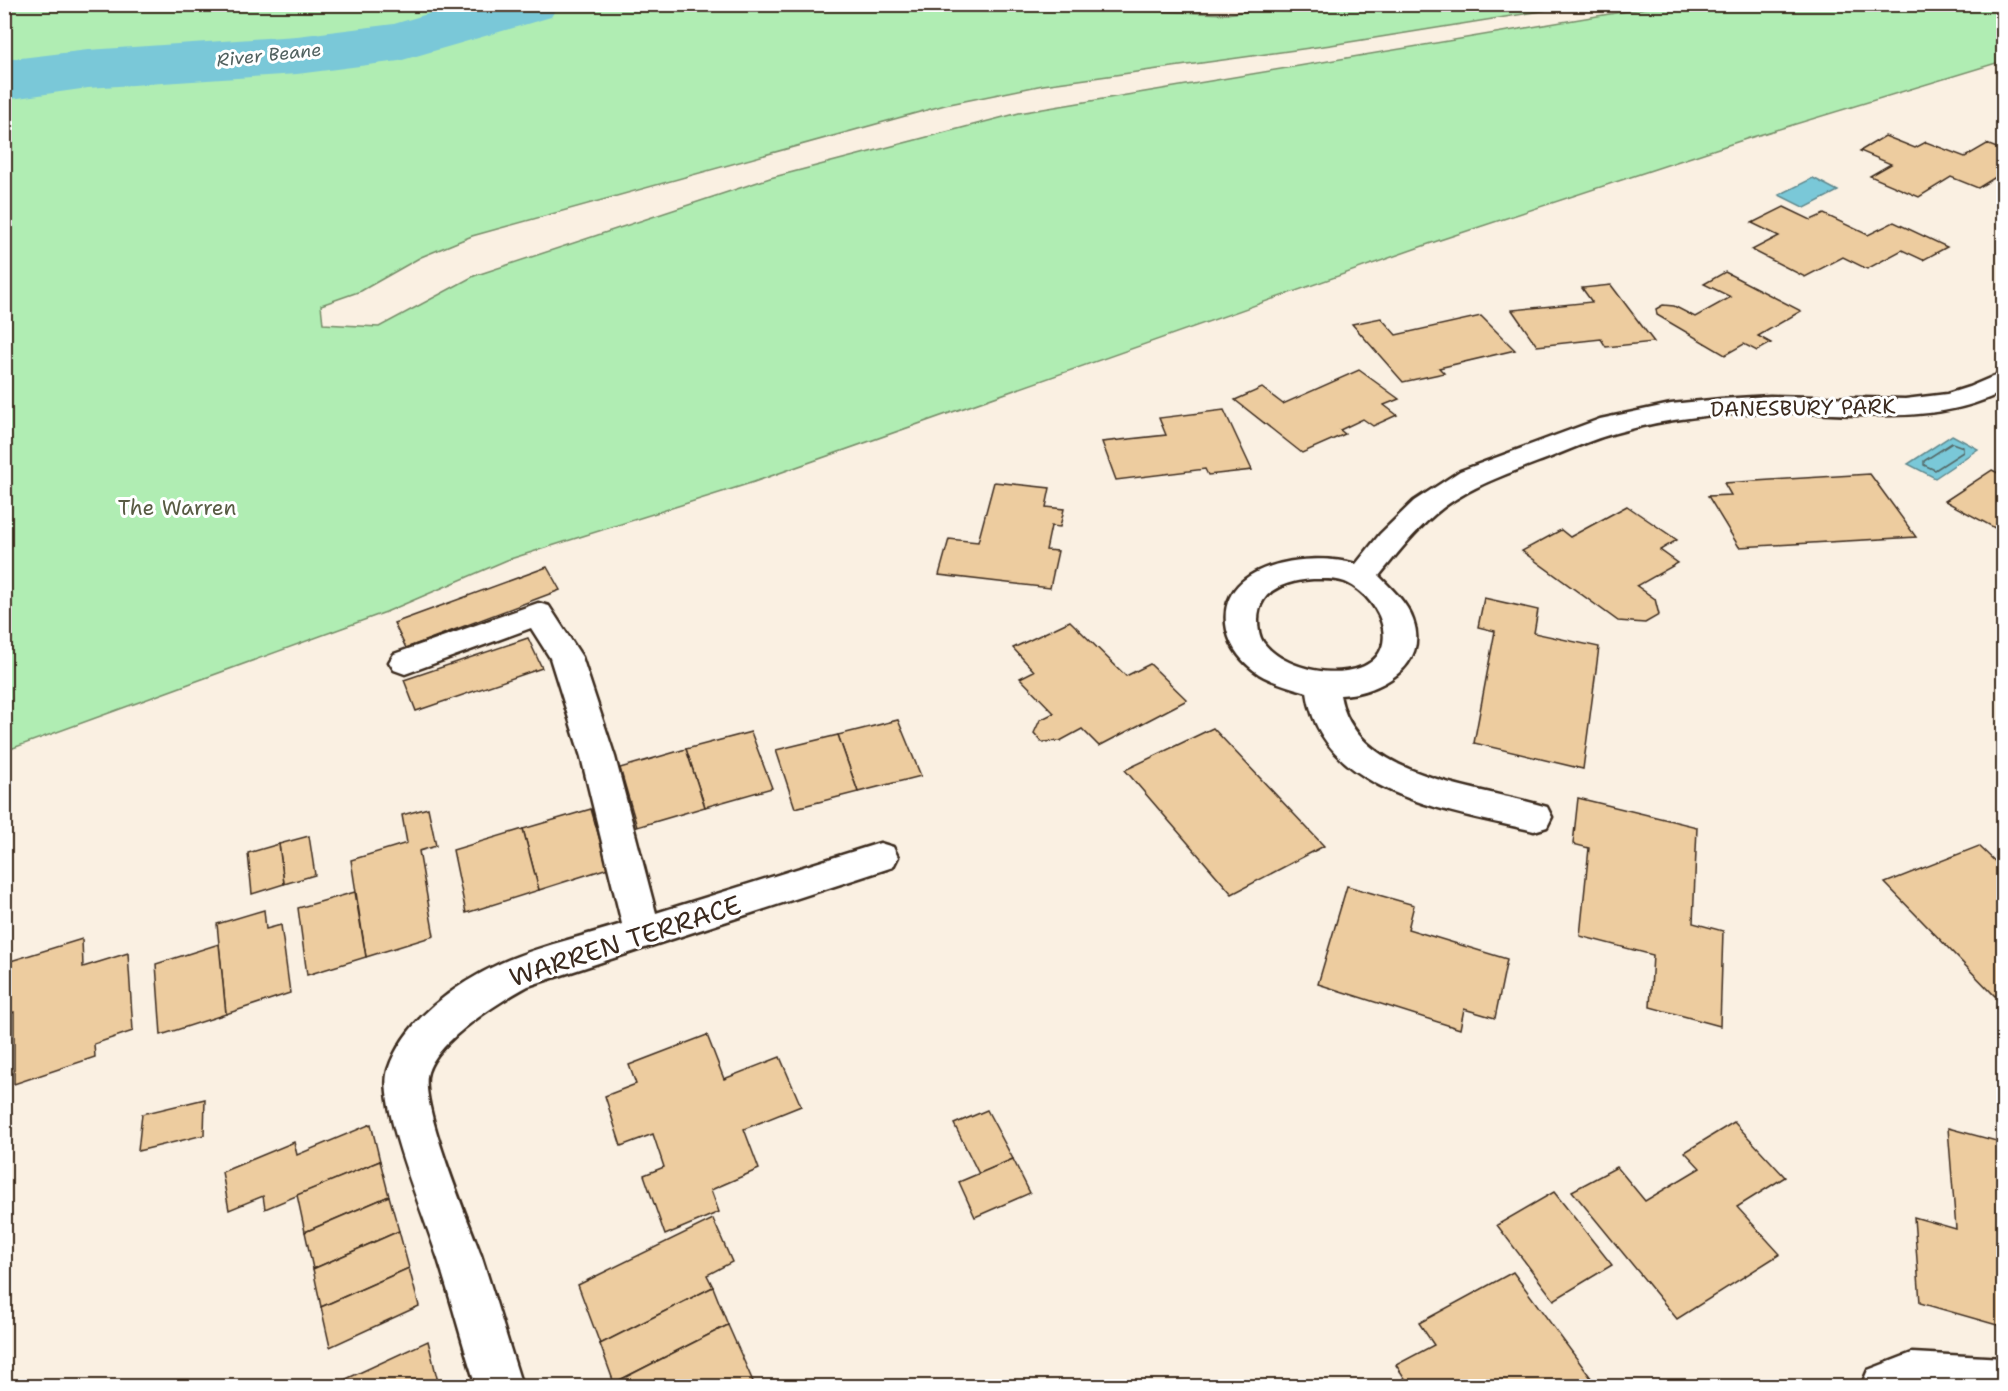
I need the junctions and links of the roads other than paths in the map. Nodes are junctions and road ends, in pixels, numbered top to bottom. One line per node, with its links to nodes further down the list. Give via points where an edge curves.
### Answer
1 (2004, 380): 2 (street, DANESBURY PARK, via 1949,402 1905,407 1721,406 1610,425 1470,477 1424,508)
2 (1361, 578): 4 (street, via 1387,600 1397,620 1402,636 1397,656 1385,671 1367,679); 4 (street, via 1336,569 1295,570 1264,580 1245,602 1244,634 1253,651 1298,678)
3 (405, 662): 7 (street, via 538,614 566,657 598,758)
4 (1322, 682): 5 (street, via 1325,709 1332,725 1349,747 1382,772 1411,786)
5 (1534, 817)
6 (880, 857): 7 (street, WARREN TERRACE)
7 (643, 934): 9 (street, WARREN TERRACE, via 516,974 486,990 429,1037 408,1070 405,1088 411,1117)
8 (2004, 1381): 10 (street, via 1912,1376)
9 (500, 1386)
10 (1884, 1386)

